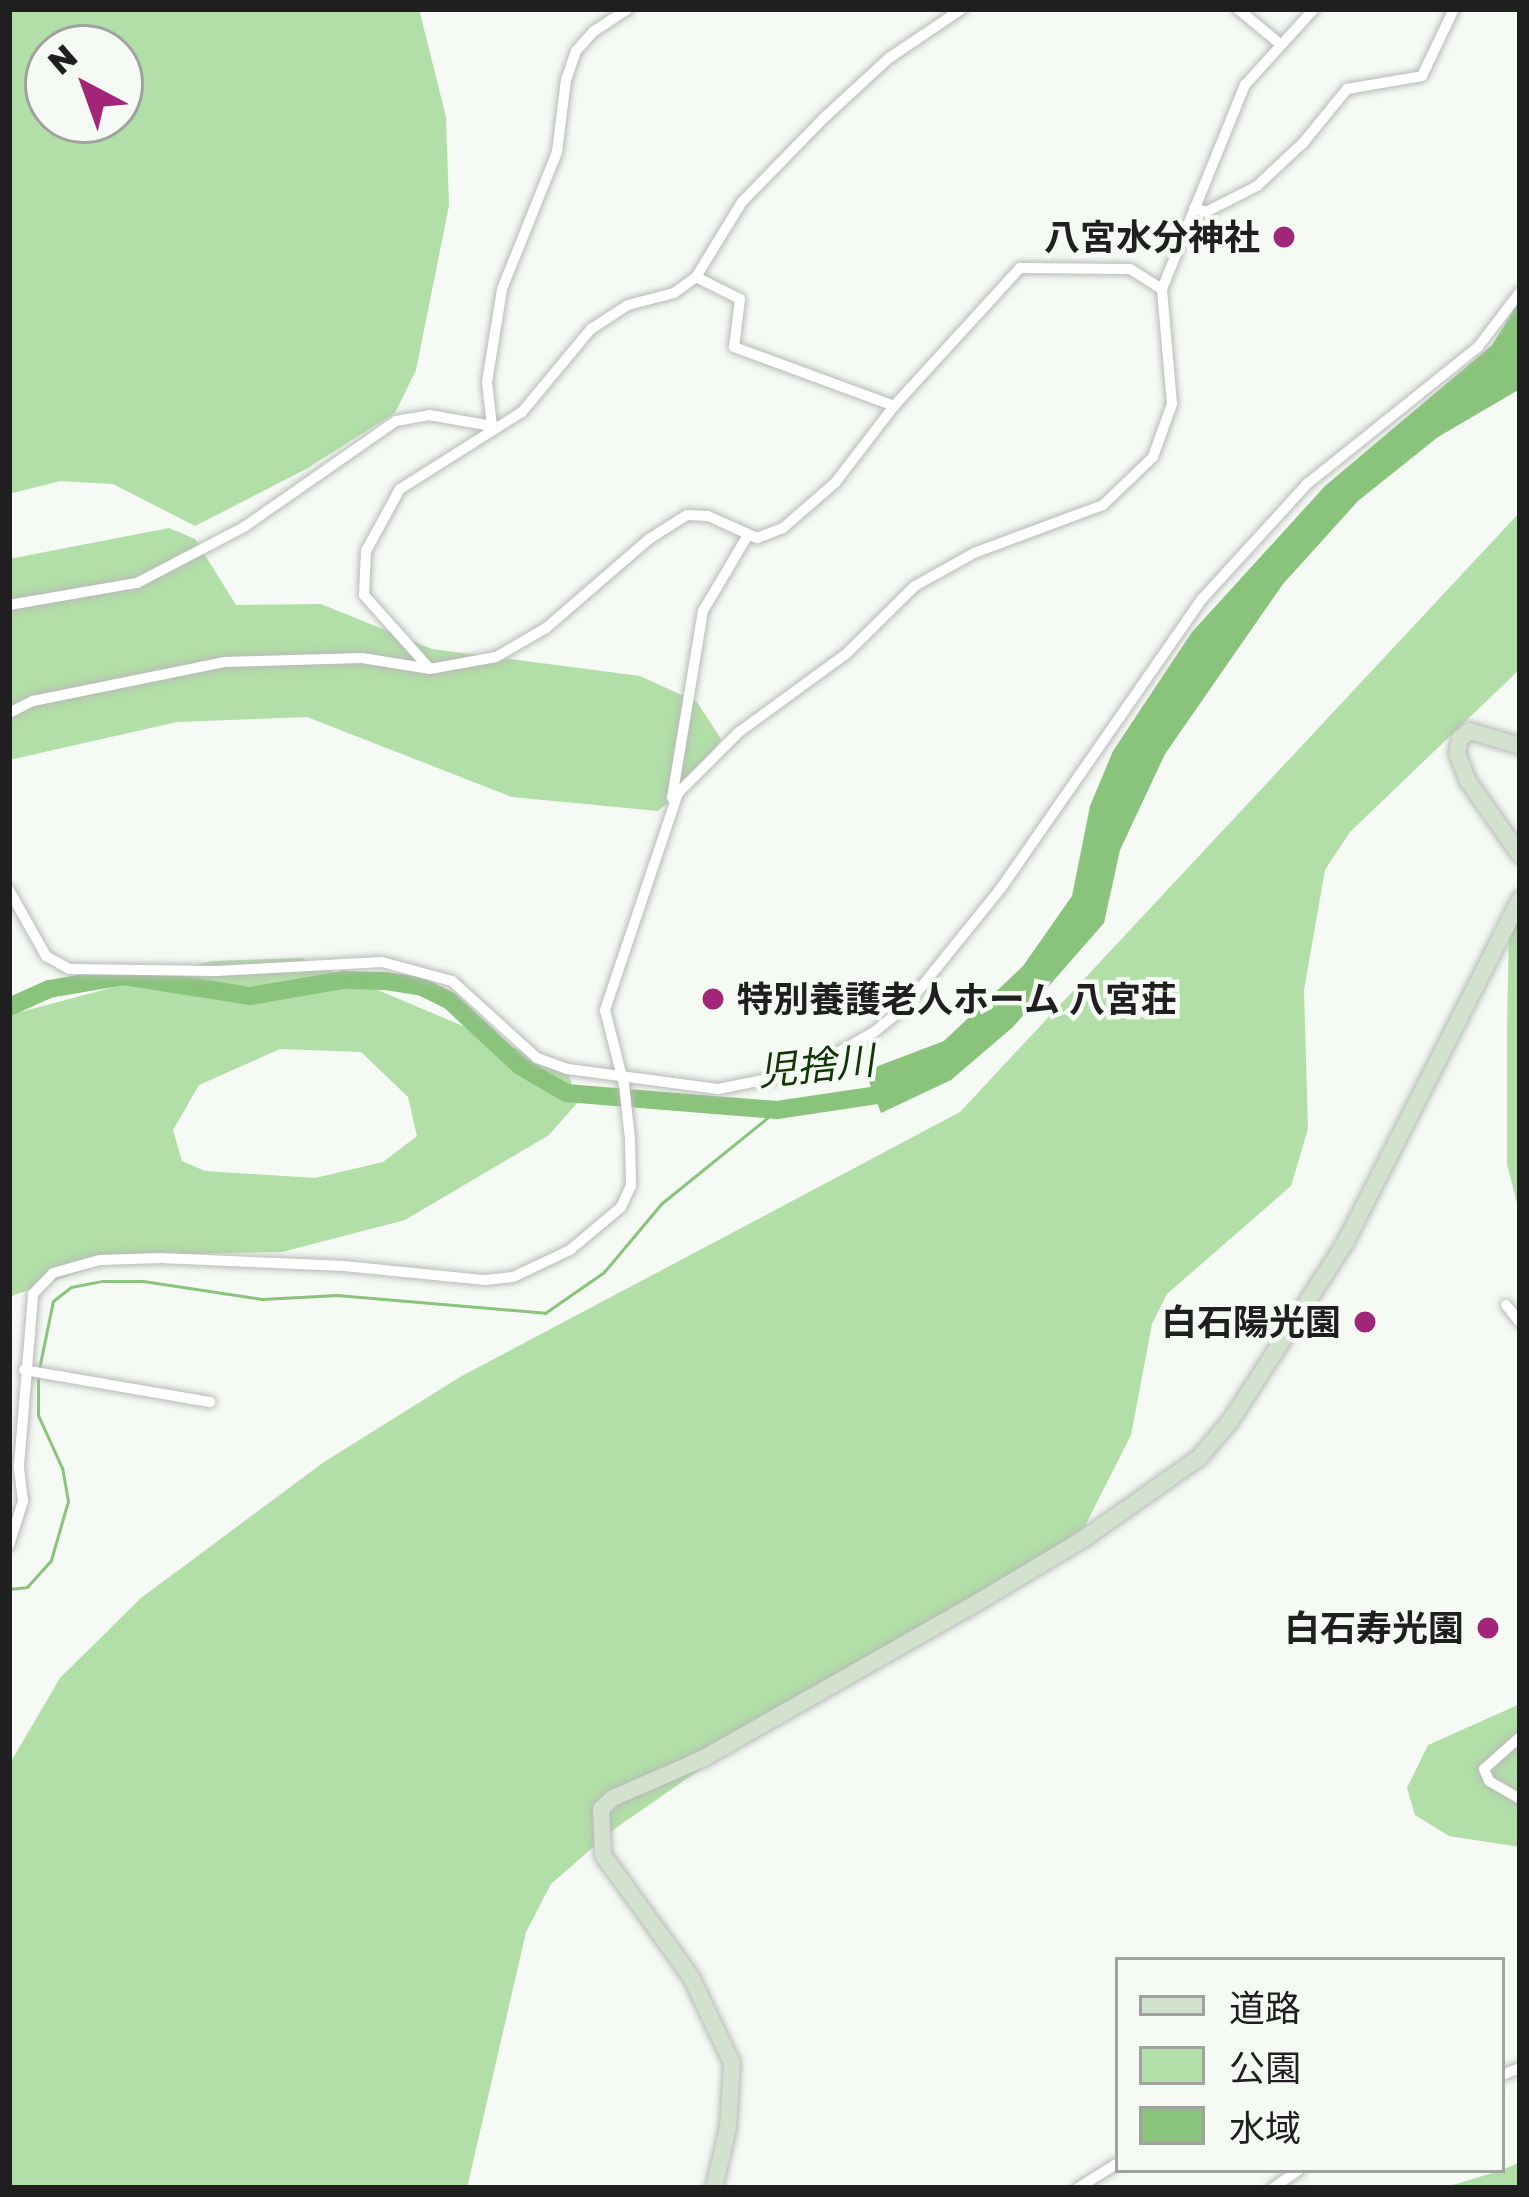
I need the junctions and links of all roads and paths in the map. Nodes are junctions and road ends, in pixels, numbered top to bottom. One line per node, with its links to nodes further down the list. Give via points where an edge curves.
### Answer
1 (628, 9): 12 (street, via 576,51 566,80 557,152 502,289 487,382)
2 (962, 9): 8 (street, via 889,58 825,117 742,202)
3 (1238, 9): 6 (street)
4 (1314, 9): 6 (street)
5 (1454, 9): 7 (street, via 1422,76 1347,88 1257,186 1206,212)
6 (1279, 43): 7 (street, via 1245,85)
7 (1194, 208): 9 (street)
8 (696, 277): 11 (street, via 740,299 734,347); 12 (street, via 591,328 522,412)
9 (1162, 289): 11 (street, via 1130,269 1020,268); 18 (street, via 1171,416 1135,476 1092,511 995,544 915,586 823,674 740,732)
10 (1520, 292): 22 (street, via 1478,347 1307,484 1202,599 1001,888 891,1020 791,1076 718,1089)
11 (894, 406): 13 (street, via 827,491 772,534)
12 (492, 426): 14 (street, via 429,415 396,421 259,518 156,574); 15 (street, via 409,480 367,550 366,601)
13 (748, 536): 15 (street, via 687,515 539,633 479,663); 18 (street, via 703,611)
14 (9, 604)
15 (430, 669): 16 (street, via 362,658 224,662)
16 (9, 712)
17 (1520, 746): 19 (street, via 1470,731 1456,754)
18 (672, 805): 22 (street, via 605,1010)
19 (1520, 855)
20 (9, 890): 22 (street, via 46,956 69,969 382,962 452,981 537,1058)
21 (1520, 899): 31 (street, via 1345,1243 1199,1458 968,1608 601,1809 603,1855 691,1977 732,2062)
22 (623, 1081): 25 (street, via 631,1186 621,1207 570,1250 513,1277 448,1280 344,1266 100,1260 38,1284)
23 (1506, 1305): 24 (street)
24 (1520, 1322)
25 (24, 1370): 26 (street); 27 (street, via 23,1501)
26 (210, 1402)
27 (9, 1545)
28 (1520, 1737): 29 (street, via 1484,1769)
29 (1520, 1799)
30 (1115, 2165): 32 (street)
31 (714, 2188)
32 (1078, 2188)

